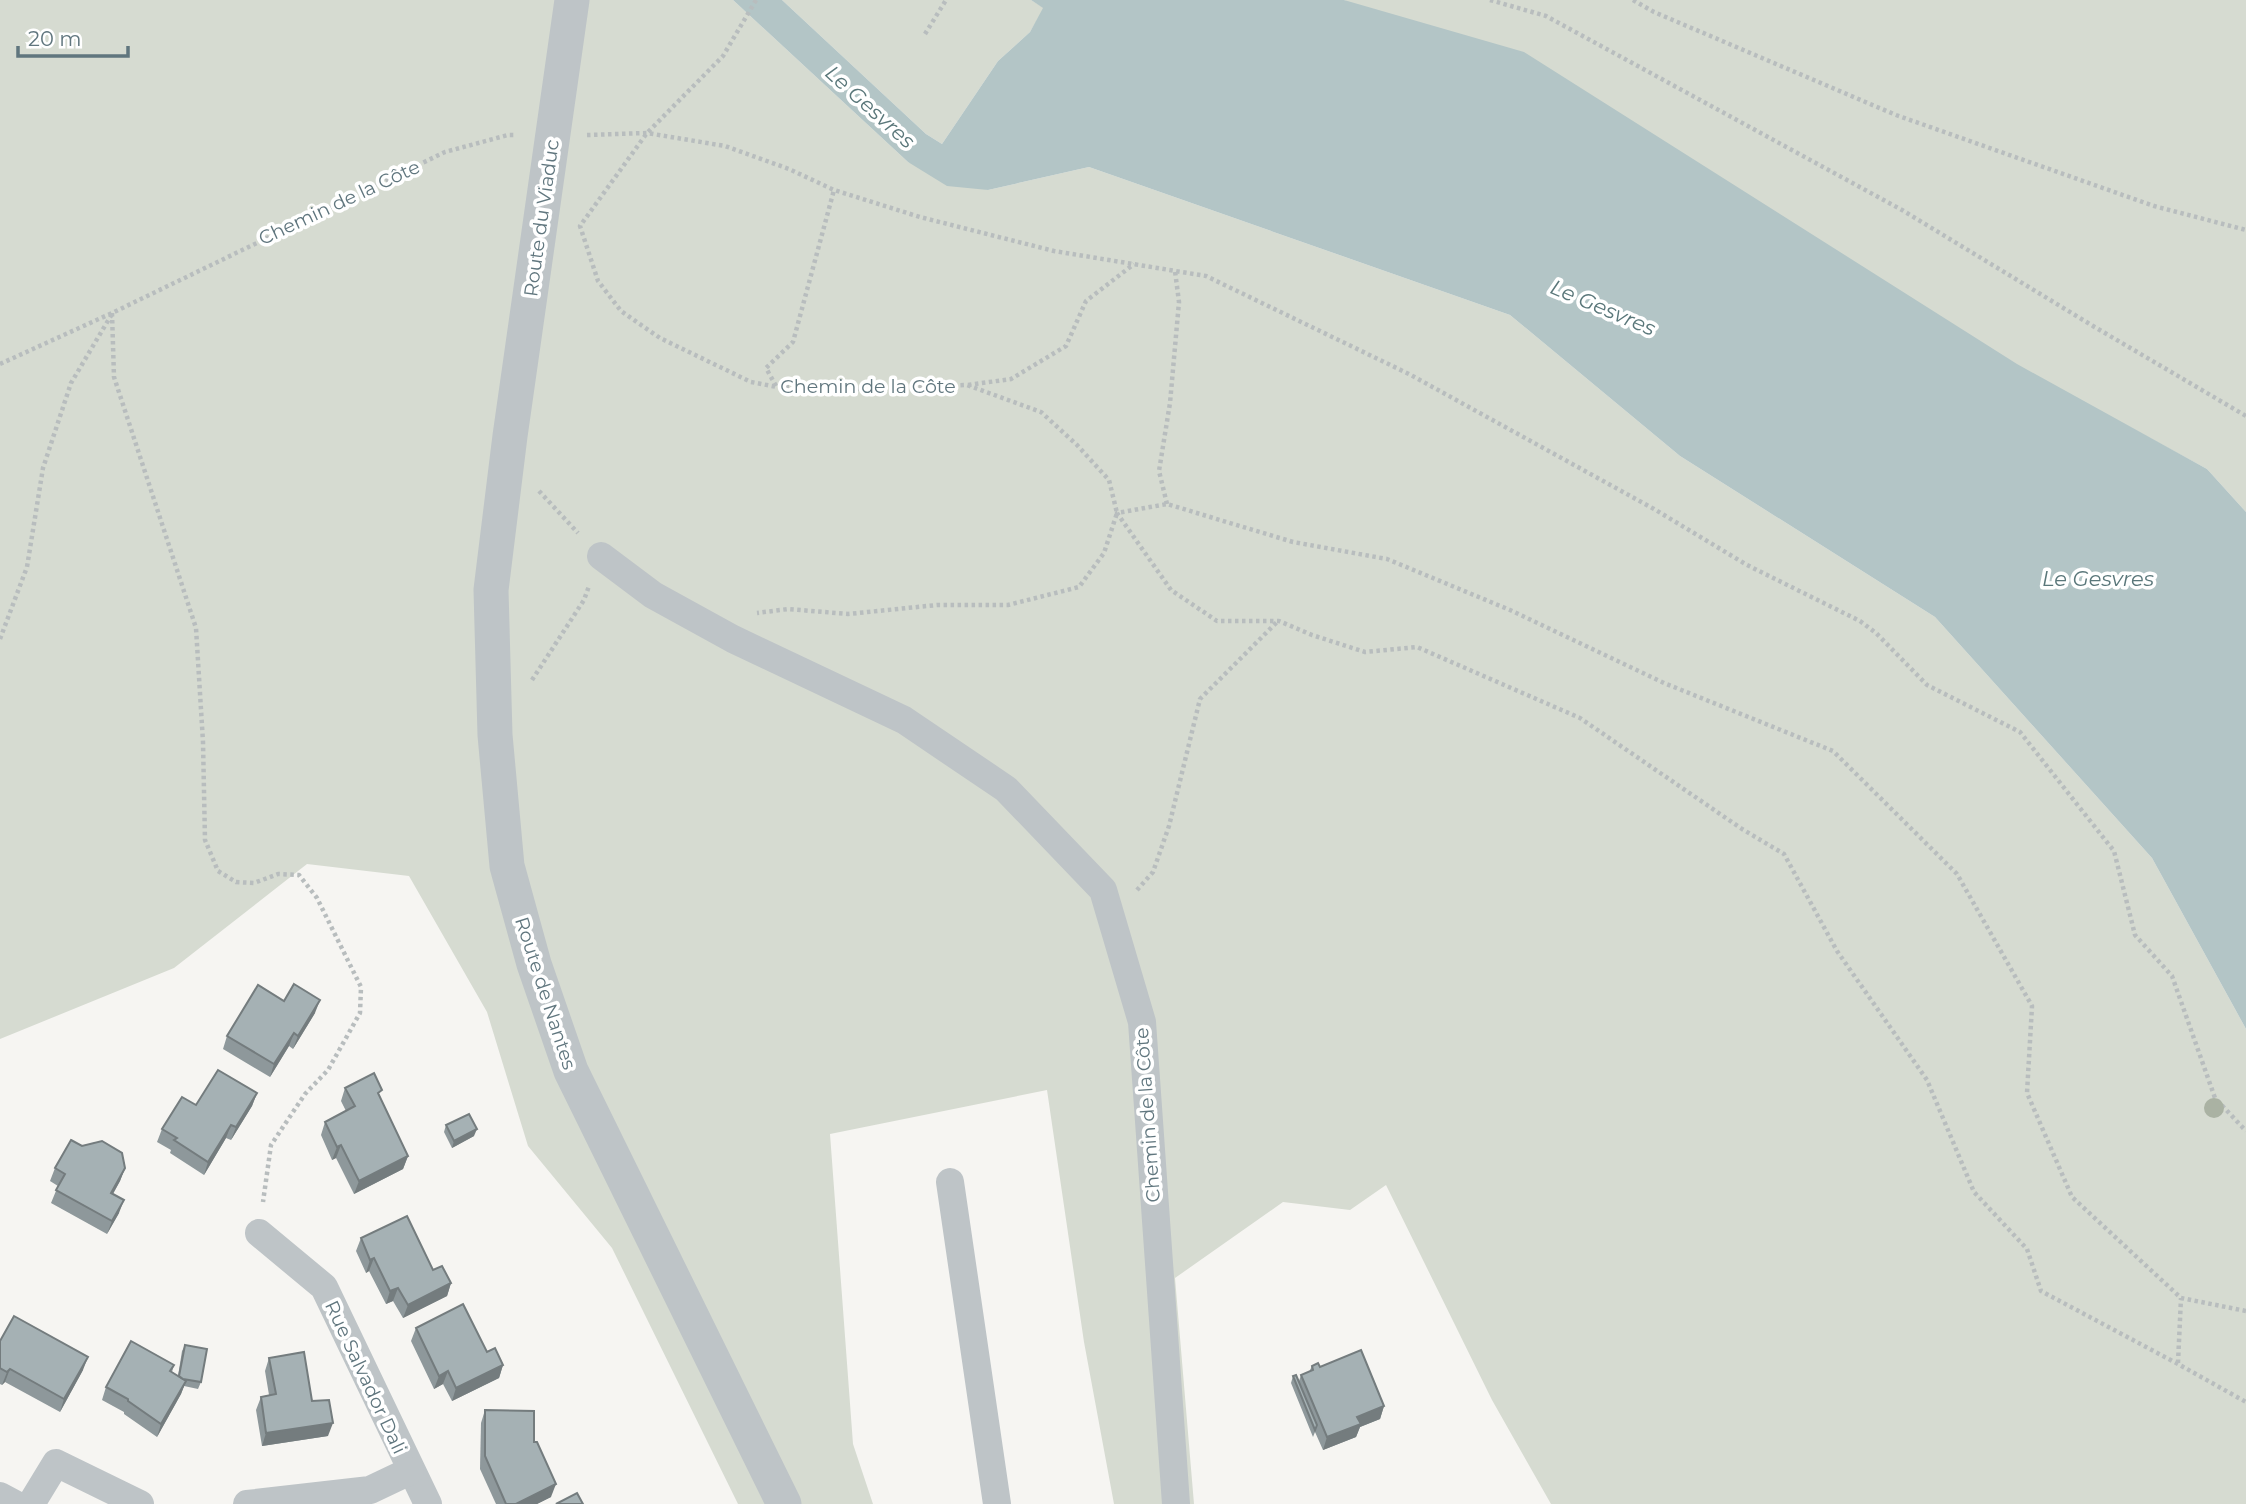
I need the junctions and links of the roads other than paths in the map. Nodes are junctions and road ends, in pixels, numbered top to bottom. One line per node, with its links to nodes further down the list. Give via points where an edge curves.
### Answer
1 (572, 0): 2 (street, Route du Viaduc)
2 (510, 436): 13 (street, Route de Nantes, via 491,590 495,735 507,866 571,1071)
3 (601, 556): 15 (street, Chemin de la Côte, via 653,595 733,639 904,720 1006,789 1103,890 1142,1022)
4 (950, 1182): 14 (street)
5 (259, 1233): 6 (street, Rue Salvador Dali, via 324,1287)
6 (411, 1471): 11 (street, via 370,1490); 12 (street, Rue Salvador Dali)
7 (0, 1496): 8 (street)
8 (15, 1504)
9 (31, 1504): 10 (street, via 56,1463)
10 (140, 1504)
11 (247, 1504)
12 (428, 1504)
13 (784, 1504)
14 (997, 1504)
15 (1176, 1504)

